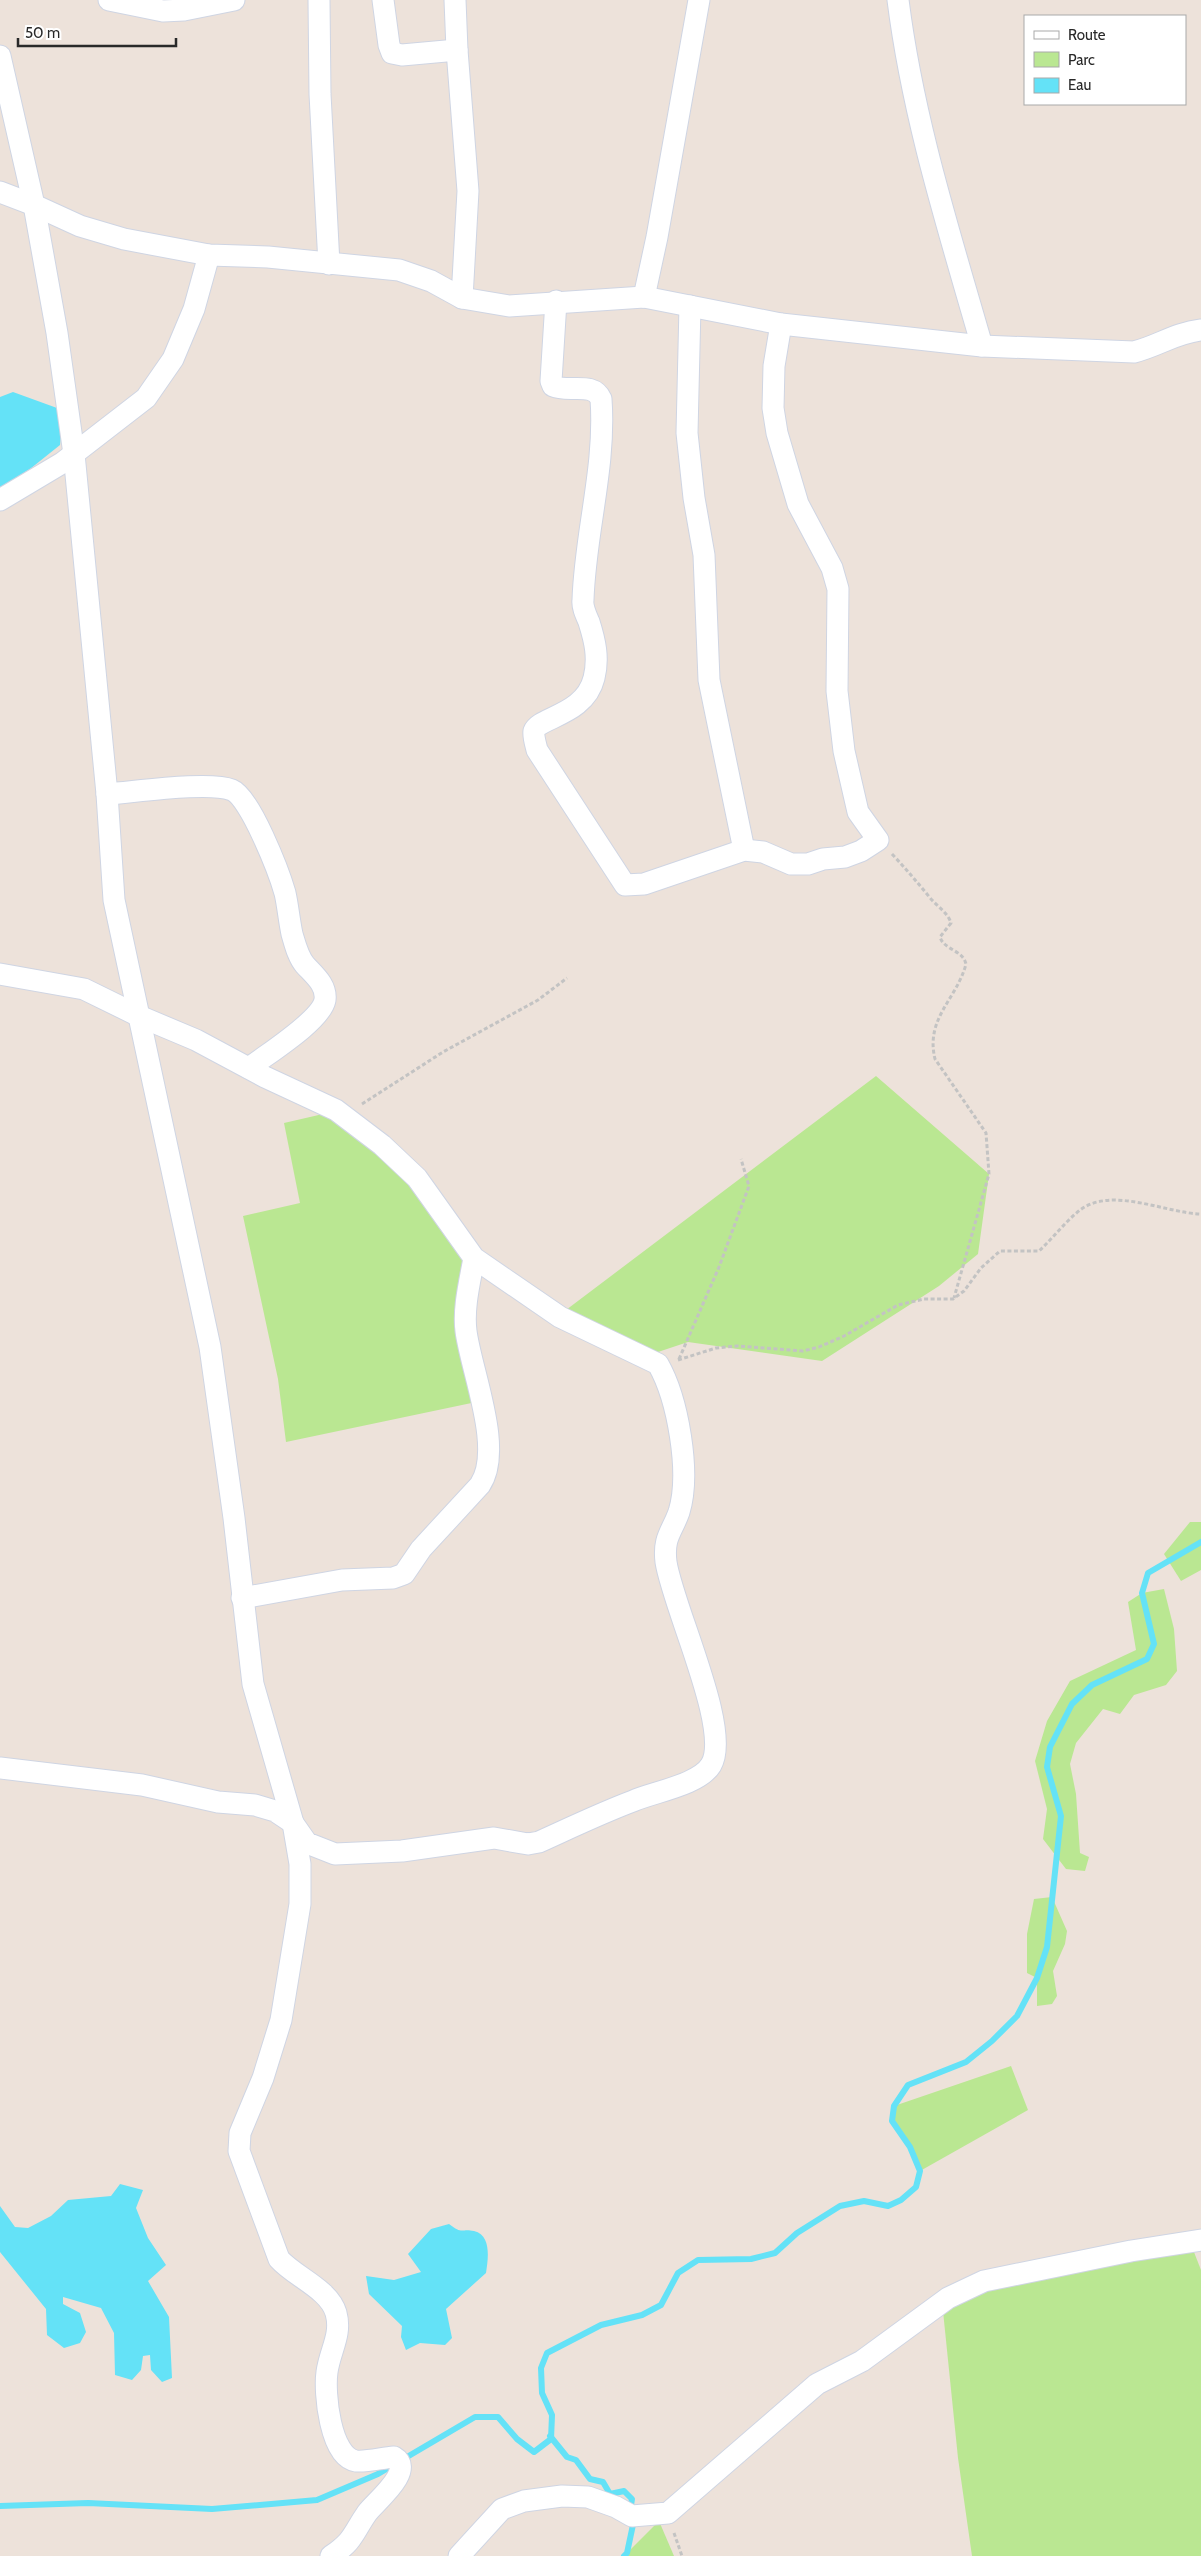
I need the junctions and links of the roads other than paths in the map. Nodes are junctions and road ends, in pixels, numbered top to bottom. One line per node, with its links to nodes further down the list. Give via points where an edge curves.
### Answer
1 (109, 0): 2 (street, via 163,11)
2 (234, 0)
3 (319, 0): 13 (street, via 320,94)
4 (384, 0): 8 (street, via 392,53)
5 (455, 0): 8 (street)
6 (699, 0): 14 (street)
7 (898, 0): 20 (street, via 904,49 922,136)
8 (457, 50): 15 (street, via 468,191)
9 (0, 56): 11 (street)
10 (0, 192): 11 (street)
11 (34, 204): 12 (street, via 80,226 124,239); 21 (street, via 58,333)
12 (210, 255): 13 (street); 21 (street, via 194,309 172,359 146,398)
13 (329, 264): 15 (street, via 398,270 431,281)
14 (644, 297): 16 (street); 17 (street)
15 (462, 298): 16 (street, via 509,306)
16 (556, 301): 24 (street, via 553,386 561,389 590,388 598,393 601,400 596,504 586,554 583,600 597,660 594,680 583,698 562,716 540,724 534,731 537,750 625,885 644,884)
17 (690, 306): 18 (street); 24 (street, via 687,432 704,554 710,680)
18 (781, 324): 20 (street); 24 (street, via 774,366 773,408 777,433 798,504 832,568 838,589 836,691 844,751 858,812 878,840 845,857 808,864 791,864 763,852)
19 (1201, 330): 20 (street, via 1184,332 1134,352)
20 (982, 346)
21 (74, 454): 22 (street); 23 (street)
22 (0, 500)
23 (107, 794): 26 (street, via 114,900); 27 (street, via 214,785 233,790 243,797 255,819 285,894 298,952 305,965 316,974 325,1000 320,1012 307,1024)
24 (744, 850)
25 (0, 974): 26 (street, via 84,989)
26 (139, 1016): 27 (street, via 196,1040); 29 (street, via 210,1347)
27 (249, 1068): 28 (street, via 345,1116 382,1145 416,1178)
28 (474, 1258): 29 (street, via 465,1330 483,1402 488,1474 420,1548 404,1574 393,1578 342,1580); 31 (street, via 560,1317 658,1364 664,1376 680,1434 682,1471 679,1511 667,1534 666,1562 679,1615 710,1699 715,1756 710,1767 691,1780 528,1844 494,1838 402,1851 335,1854 307,1843)
29 (242, 1598): 31 (street, via 253,1684)
30 (0, 1768): 31 (street, via 142,1785 218,1802 255,1805 275,1811)
31 (293, 1823): 33 (street, via 300,1864 300,1904 291,1967 281,2020 263,2078 240,2133 239,2151 279,2259 290,2271 328,2297 335,2312 338,2333 327,2372 328,2408 336,2442 345,2455 355,2461 394,2457 400,2462 400,2472 368,2512)
32 (1201, 2240): 34 (street, via 984,2281 948,2298 862,2361 817,2384 668,2513 632,2516 588,2497 562,2496 524,2501 502,2509)
33 (344, 2552)
34 (459, 2556)

